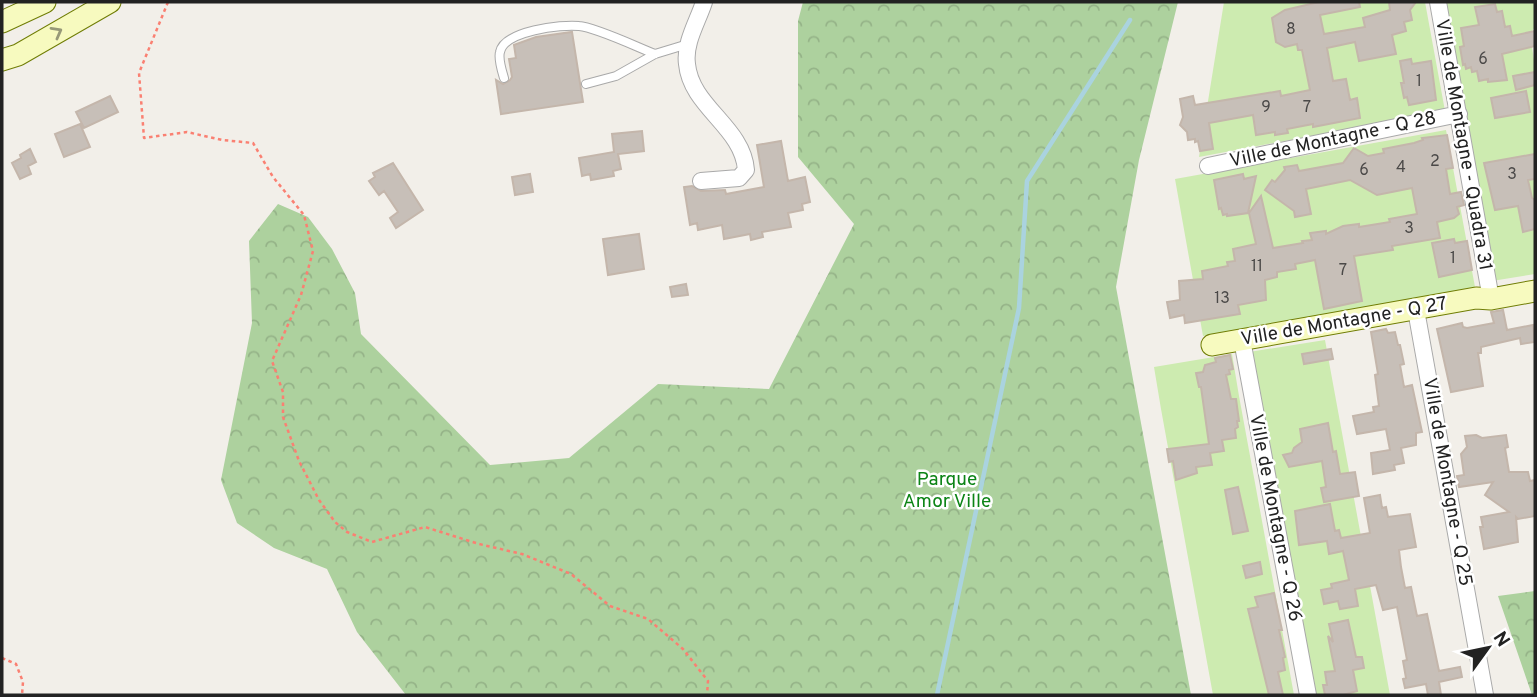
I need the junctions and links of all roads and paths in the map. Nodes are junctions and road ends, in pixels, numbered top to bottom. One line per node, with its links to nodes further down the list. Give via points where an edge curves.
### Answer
1 (45, 2): 6 (street)
2 (110, 2): 9 (street, one-way to 2)
3 (168, 2): 23 (path, via 139,74 144,138 187,132 253,143 304,215 313,251 302,295 272,361 283,391 283,417 299,461 335,522 372,542 425,527 571,573 610,606 648,619 683,649 708,681)
4 (704, 2): 7 (street)
5 (1438, 2): 12 (street, Ville de Montagne - Quadra 31)
6 (2, 22)
7 (688, 44): 8 (lane); 14 (street, via 687,64 694,89 737,143 746,170 739,178)
8 (655, 54): 10 (lane, via 581,26 556,27 524,33 504,44 499,52); 11 (lane, via 616,76)
9 (2, 60)
10 (504, 78)
11 (586, 84)
12 (1459, 114): 13 (street, Ville de Montagne - Q 28); 17 (street, Ville de Montagne - Quadra 31)
13 (1208, 166)
14 (701, 181)
15 (1535, 279): 17 (street)
16 (1535, 291): 17 (street)
17 (1485, 296): 18 (street, Ville de Montagne - Q 27)
18 (1416, 310): 19 (street, Ville de Montagne - Q 27); 25 (street, Ville de Montagne - Q 25)
19 (1242, 340): 20 (street, Ville de Montagne - Q 27); 24 (street, Ville de Montagne - Q 26)
20 (1212, 345)
21 (2, 658): 22 (path, via 16,664)
22 (22, 695)
23 (708, 695)
24 (1308, 695)
25 (1485, 695)

